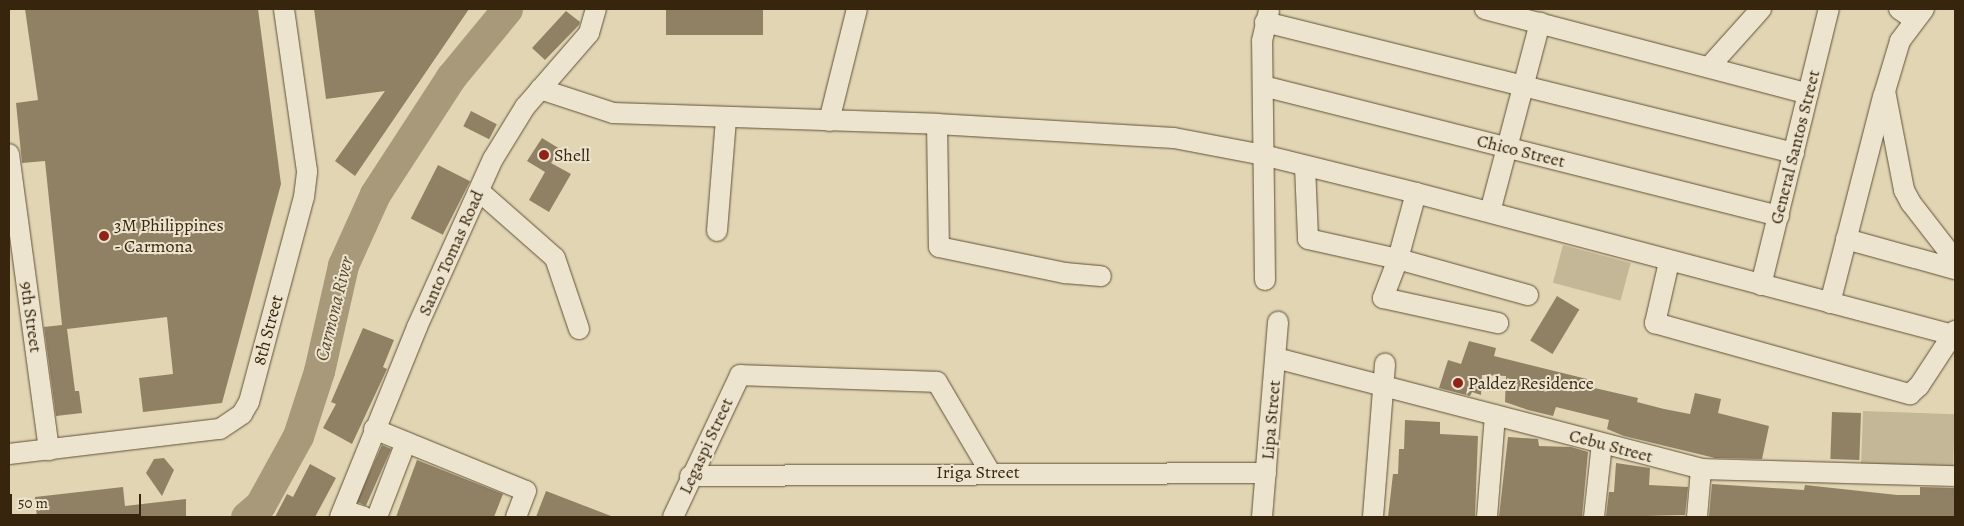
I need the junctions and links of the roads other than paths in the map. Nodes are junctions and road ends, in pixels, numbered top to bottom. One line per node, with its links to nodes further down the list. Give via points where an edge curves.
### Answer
1 (284, 9): 51 (street, 8th Street, via 307,171 304,197 249,402 235,421 220,429)
2 (596, 9): 14 (street, Santo Tomas Road, via 589,33)
3 (858, 9): 18 (street)
4 (1485, 9): 10 (street)
5 (1761, 9): 11 (street)
6 (1829, 9): 16 (street, General Santos Street)
7 (1899, 9): 8 (street)
8 (1919, 14): 15 (street, via 1900,41)
9 (1267, 15): 12 (street); 13 (street)
10 (1540, 23): 11 (street); 13 (street)
11 (1709, 67): 16 (street)
12 (1263, 86): 20 (street, Chico Street); 23 (street)
13 (1523, 87): 20 (street); 21 (street)
14 (540, 89): 17 (street, via 612,114); 25 (street, Santo Tomas Road, via 504,137)
15 (1885, 91): 30 (street); 32 (street, via 1904,190 1910,203)
16 (1808, 94): 21 (street, General Santos Street)
17 (726, 118): 18 (street); 29 (street)
18 (829, 121): 19 (street)
19 (937, 124): 23 (street, via 1174,138); 35 (street, via 939,247 1065,274)
20 (1506, 148): 27 (street); 28 (street, Chico Street)
21 (1794, 153): 28 (street, General Santos Street)
22 (9, 154): 51 (street, 9th Street)
23 (1263, 155): 24 (street); 36 (street)
24 (1305, 166): 26 (street); 31 (street, via 1308,239)
25 (479, 191): 42 (street, via 555,258); 48 (street, Santo Tomas Road)
26 (1416, 193): 27 (street); 31 (street)
27 (1490, 212): 33 (street)
28 (1779, 216): 37 (street, General Santos Street)
29 (717, 231)
30 (1846, 238): 34 (street); 39 (street)
31 (1398, 259): 38 (street); 41 (street, via 1383,298)
32 (1955, 260)
33 (1669, 262): 37 (street); 43 (street, via 1655,323 1910,394 1919,386)
34 (1955, 269)
35 (1101, 276)
36 (1265, 280)
37 (1761, 285): 39 (street)
38 (1528, 295)
39 (1830, 303): 43 (street)
40 (1278, 322): 44 (street, Lipa Street)
41 (1498, 323)
42 (579, 329)
43 (1954, 333)
44 (1276, 358): 46 (street, Cebu Street); 55 (street, Lipa Street)
45 (1385, 362): 46 (street)
46 (1382, 388): 47 (street, Cebu Street); 64 (street)
47 (1495, 416): 50 (street, Cebu Street); 65 (street)
48 (374, 429): 49 (street); 58 (street, Santo Tomas Road)
49 (406, 442): 60 (street); 61 (street, via 526,491)
50 (1602, 443): 53 (street, Cebu Street); 66 (street)
51 (49, 450): 52 (street, 8th Street)
52 (9, 454)
53 (1700, 469): 57 (street, Cebu Street); 67 (street)
54 (990, 472): 55 (street, Iriga Street); 56 (street, Iriga Street); 56 (street, Legaspi Street, via 937,382 740,375)
55 (1266, 473): 63 (street, Lipa Street)
56 (690, 476): 62 (street, Legaspi Street)
57 (1955, 476)
58 (341, 514): 59 (street)
59 (364, 517)
60 (377, 517)
61 (516, 517)
62 (673, 517)
63 (1262, 517)
64 (1373, 517)
65 (1487, 517)
66 (1594, 517)
67 (1697, 517)

